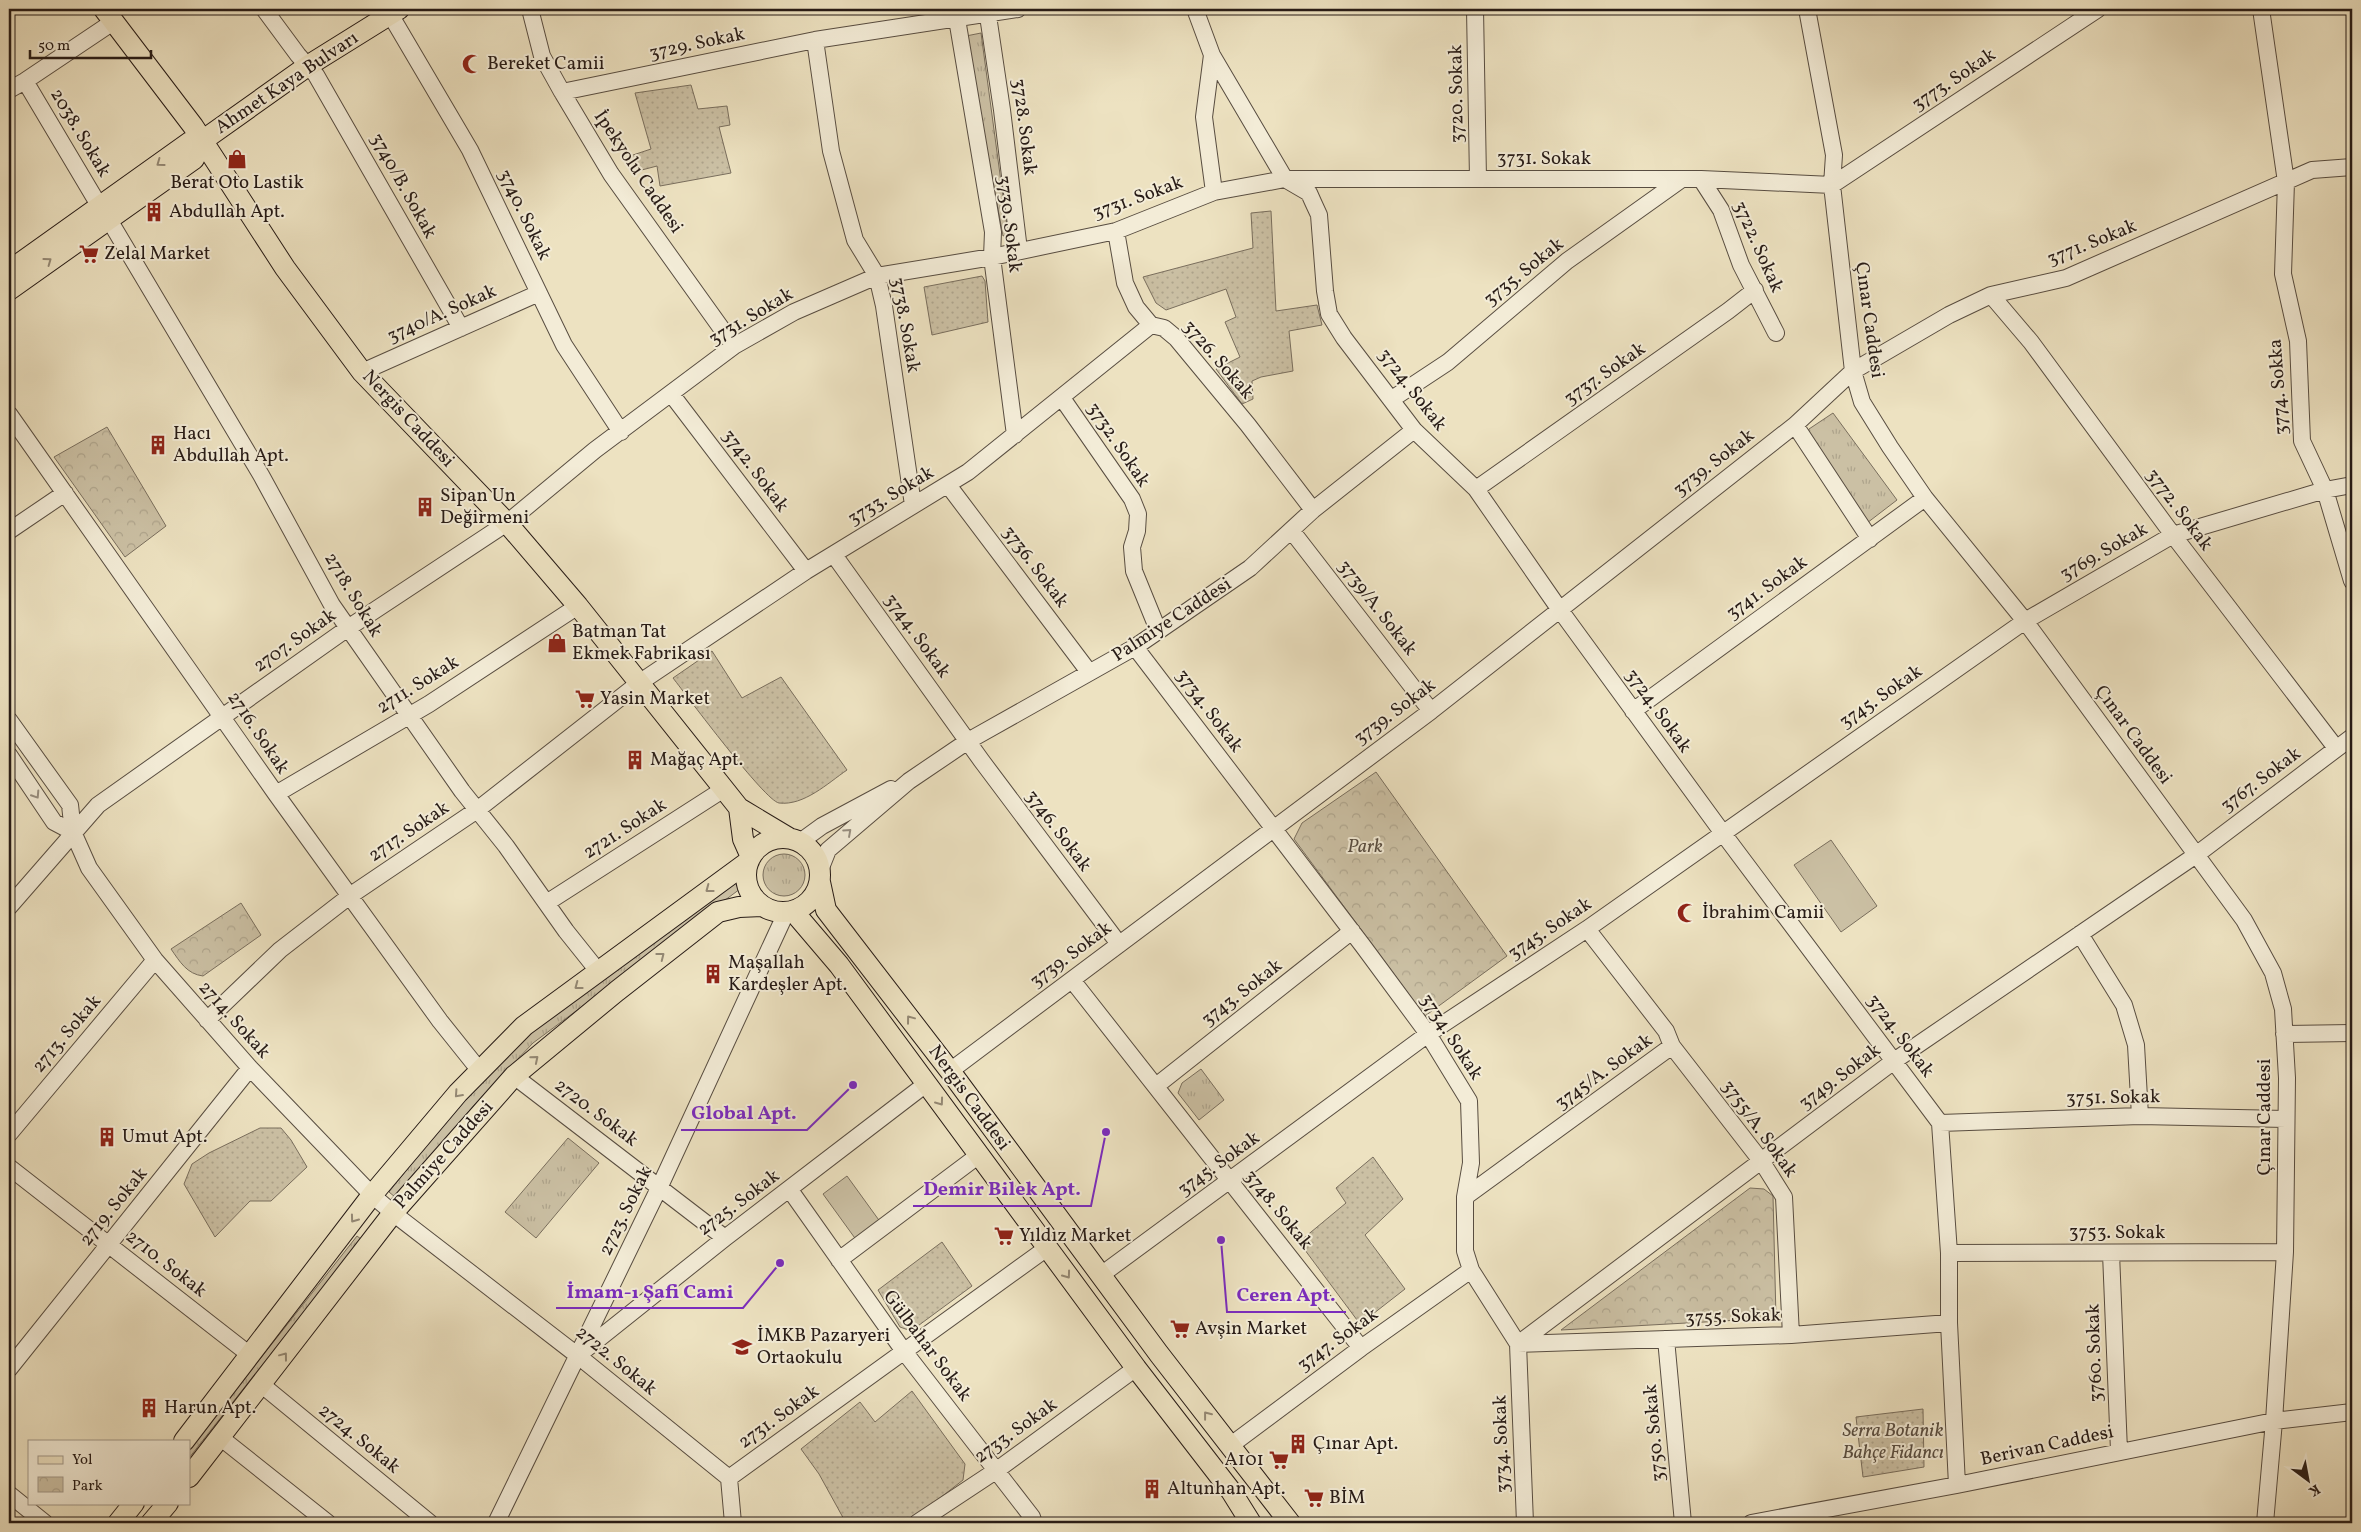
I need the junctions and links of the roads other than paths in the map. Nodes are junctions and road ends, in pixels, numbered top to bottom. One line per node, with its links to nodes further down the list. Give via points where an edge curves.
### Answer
1 (264, 9): 16 (street, 3740/B. Sokak)
2 (530, 9): 19 (street, İpekyolu Caddesi, via 542,56)
3 (1018, 9): 10 (street, 3729. Sokak)
4 (1195, 9): 15 (street)
5 (1475, 9): 23 (street, 3720. Sokak)
6 (1808, 9): 27 (street, Çınar Caddesi, via 1834,155)
7 (2098, 9): 27 (street, 3773. Sokak)
8 (2261, 9): 26 (street, 3774. Sokka)
9 (392, 11): 16 (main road, Ahmet Kaya Bulvarı); 37 (street, 3740. Sokak, via 470,150)
10 (988, 12): 13 (street, 3729. Sokak); 31 (street, 3728. Sokak)
11 (109, 15): 17 (street); 20 (main road, Nergis Caddesi)
12 (927, 16): 13 (street, 3729. Sokak); 14 (street, 3729. Sokak)
13 (957, 19): 32 (street, 3730. Sokak, via 992,232)
14 (815, 40): 19 (street, 3729. Sokak); 34 (street, 3738. Sokak, via 834,160 856,240)
15 (1212, 55): 25 (street); 28 (street, via 1204,117)
16 (309, 65): 20 (main road, Ahmet Kaya Bulvarı); 40 (street, 3740/B. Sokak)
17 (25, 81): 18 (street); 29 (street, 2038. Sokak)
18 (9, 90)
19 (562, 92): 42 (street, İpekyolu Caddesi, via 611,174)
20 (202, 141): 29 (main road, Ahmet Kaya Bulvarı, via 190,142); 44 (main road, Nergis Caddesi, via 285,268)
21 (2352, 167): 26 (street, 3771. Sokak, via 2312,170)
22 (1700, 178): 24 (street, 3731. Sokak); 27 (street, 3731. Sokak); 36 (street, 3722. Sokak, via 1721,210 1740,265)
23 (1478, 179): 24 (street, 3731. Sokak); 25 (street, 3731. Sokak)
24 (1682, 179): 47 (street, 3735. Sokak, via 1567,261 1448,362)
25 (1285, 180): 28 (street, 3731. Sokak); 47 (street, 3724. Sokak, via 1309,193 1319,215 1329,314)
26 (2286, 182): 38 (street, 3771. Sokak, via 2066,278); 56 (street, 3774. Sokka, via 2283,274 2298,341 2302,441)
27 (1832, 185): 43 (street, Çınar Caddesi)
28 (1214, 192): 30 (street, 3731. Sokak)
29 (104, 212): 33 (main road, Ahmet Kaya Bulvarı); 35 (main road, Ahmet Kaya Bulvarı, one-way to 29); 72 (street, 2718. Sokak)
30 (1116, 231): 31 (street, 3731. Sokak); 39 (street, 3726. Sokak, via 1126,284 1136,307)
31 (1019, 250): 32 (street, 3731. Sokak)
32 (992, 256): 34 (street, 3731. Sokak); 52 (street, 3730. Sokak)
33 (9, 271)
34 (877, 276): 42 (street, 3731. Sokak, via 794,312); 59 (street, 3738. Sokak)
35 (9, 290)
36 (1755, 290): 41 (street, 3722. Sokak); 55 (street, 3737. Sokak)
37 (539, 293): 40 (street, 3740/A. Sokak); 51 (street, 3740. Sokak, via 564,345)
38 (1991, 295): 43 (street, 3771. Sokak, via 1949,315); 64 (street, 3772. Sokak, via 2031,342)
39 (1151, 325): 46 (street, 3733. Sokak); 60 (street, 3726. Sokak, via 1164,328 1176,338)
40 (461, 328): 44 (street, 3740/A. Sokak)
41 (1776, 333)
42 (734, 346): 45 (street, 3731. Sokak)
43 (1853, 371): 49 (street, 3739. Sokak); 58 (street, Çınar Caddesi, via 1862,402)
44 (362, 372): 61 (main road, Nergis Caddesi)
45 (672, 395): 51 (street, 3731. Sokak); 67 (street, 3742. Sokak)
46 (1062, 398): 52 (street, 3733. Sokak); 73 (street, 3732. Sokak, via 1135,506 1138,514 1132,547 1134,571)
47 (1392, 399): 50 (street, 3724. Sokak)
48 (9, 414): 57 (street, 2716. Sokak)
49 (1795, 425): 65 (street); 70 (street, 3739. Sokak)
50 (1414, 430): 55 (street, 3724. Sokak); 60 (street, Palmiye Caddesi)
51 (621, 432): 61 (street, 3731. Sokak)
52 (1014, 434): 53 (street, 3733. Sokak)
53 (948, 485): 59 (street, 3733. Sokak); 75 (street, 3736. Sokak)
54 (2352, 485): 56 (street, 3769. Sokak)
55 (1476, 489): 70 (street, 3724. Sokak)
56 (2325, 490): 64 (street, 3769. Sokak); 68 (street, 3774. Sokka)
57 (65, 493): 63 (street); 80 (street, 2716. Sokak)
58 (1925, 498): 65 (street, 3741. Sokak); 71 (street, Çınar Caddesi)
59 (913, 506): 66 (street, 3733. Sokak)
60 (1314, 510): 62 (street, Palmiye Caddesi)
61 (507, 523): 69 (main road, Nergis Caddesi); 72 (street, 2707. Sokak)
62 (1291, 530): 73 (street, Palmiye Caddesi, via 1250,568); 77 (street, 3739/A. Sokak)
63 (9, 531)
64 (2173, 535): 71 (street, 3769. Sokak); 84 (street, 3772. Sokak)
65 (1870, 539): 78 (street, 3741. Sokak)
66 (834, 554): 67 (street, 3733. Sokak); 83 (street, 3744. Sokak)
67 (806, 571): 76 (street, 3733. Sokak)
68 (2352, 581)
69 (578, 606): 76 (main road, Nergis Caddesi); 79 (street, 2711. Sokak)
70 (1560, 610): 77 (street, 3739. Sokak); 78 (street, 3724. Sokak)
71 (2024, 621): 93 (street, 3745. Sokak); 95 (street, Çınar Caddesi)
72 (348, 628): 79 (street, 2718. Sokak); 80 (street, 2707. Sokak)
73 (1158, 630): 74 (street, Palmiye Caddesi)
74 (1135, 647): 75 (street, Palmiye Caddesi); 91 (street, 3734. Sokak)
75 (1089, 672): 83 (street, Palmiye Caddesi)
76 (640, 683): 87 (main road, Nergis Caddesi); 90 (street, 2717. Sokak)
77 (1431, 711): 91 (street, 3739. Sokak)
78 (1633, 711): 93 (street, 3724. Sokak)
79 (408, 715): 88 (street, 2711. Sokak); 90 (street, 2718. Sokak)
80 (223, 716): 88 (street, 2716. Sokak); 92 (street, 2707. Sokak, via 98,805)
81 (9, 720): 92 (street, 2714. Sokak, via 70,804)
82 (2352, 737): 84 (street, 3767. Sokak)
83 (968, 741): 86 (street, Palmiye Caddesi); 106 (street, 3746. Sokak)
84 (2336, 748): 95 (street, 3767. Sokak)
85 (9, 755): 92 (street, one-way to 92, via 54,822)
86 (909, 781): 94 (street, Palmiye Caddesi); 97 (street, Palmiye Caddesi, one-way to 86, via 828,850)
87 (724, 789): 89 (main road, Nergis Caddesi); 99 (street, 2721. Sokak)
88 (276, 794): 98 (street, 2716. Sokak)
89 (739, 808): 94 (main road); 96 (main road, via 743,839)
90 (477, 810): 98 (street, 2717. Sokak); 99 (street, 2718. Sokak)
91 (1274, 830): 104 (street, 3734. Sokak); 106 (street, 3739. Sokak)
92 (73, 832): 101 (street, 2707. Sokak); 107 (street, 2714. Sokak, via 89,868)
93 (1722, 832): 103 (street, 3745. Sokak); 115 (street, 3724. Sokak)
94 (794, 840): 96 (main road, via 777,838 765,842); 97 (main road, via 810,849 817,859)
95 (2196, 855): 105 (street, 3749. Sokak); 113 (street, Çınar Caddesi, via 2244,920 2272,973 2283,1009)
96 (750, 859): 100 (main road, via 747,886); 108 (main road, Palmiye Caddesi, one-way to 108)
97 (820, 876): 102 (main road, via 816,894 808,903); 118 (main road, Nergis Caddesi, one-way to 97, via 826,910)
98 (351, 895): 110 (street, 2717. Sokak, via 280,950); 117 (street, 2716. Sokak, via 440,1021)
99 (548, 902): 108 (street, 2718. Sokak)
100 (762, 906): 102 (main road, via 773,912); 119 (main road, Palmiye Caddesi, one-way to 100, via 718,912)
101 (9, 908)
102 (789, 912): 120 (main road, Nergis Caddesi, via 839,966); 130 (street, 2723. Sokak)
103 (1587, 928): 112 (street, 3745. Sokak); 114 (street, 3745/A. Sokak, via 1666,1031)
104 (1352, 931): 112 (street, 3734. Sokak); 121 (street, 3743. Sokak)
105 (2080, 934): 115 (street, 3749. Sokak); 122 (street, via 2124,1005 2136,1044)
106 (1119, 944): 109 (street, 3739. Sokak)
107 (155, 960): 110 (street, 2714. Sokak); 125 (street, 2713. Sokak)
108 (598, 971): 117 (main road, Palmiye Caddesi, one-way to 117, via 524,1026)
109 (1072, 980): 118 (street, 3739. Sokak); 121 (street, 3748. Sokak)
110 (207, 1020): 116 (street, 2714. Sokak)
111 (2352, 1033): 113 (street)
112 (1428, 1034): 129 (street, 3745. Sokak); 133 (street, 3734. Sokak, via 1469,1102 1471,1163)
113 (2284, 1034): 123 (street, Çınar Caddesi)
114 (1672, 1046): 127 (street, 3755/A. Sokak); 133 (street, 3745/A. Sokak)
115 (1894, 1060): 124 (street, 3724. Sokak); 127 (street, 3749. Sokak)
116 (250, 1068): 132 (street, 2714. Sokak); 136 (street, 2719. Sokak)
117 (480, 1071): 132 (main road, Palmiye Caddesi, one-way to 132)
118 (950, 1071): 143 (main road, Nergis Caddesi)
119 (514, 1076): 130 (street, 2720. Sokak); 134 (main road, Palmiye Caddesi)
120 (926, 1084): 126 (main road, Nergis Caddesi, one-way to 126); 131 (street, 2725. Sokak)
121 (1156, 1086): 129 (street, 3748. Sokak)
122 (2140, 1116): 123 (street, 3751. Sokak); 124 (street, 3751. Sokak)
123 (2286, 1119): 138 (street, Çınar Caddesi)
124 (1940, 1123): 139 (street)
125 (9, 1134)
126 (979, 1155): 137 (main road, Nergis Caddesi); 141 (street)
127 (1762, 1162): 145 (street, 3755/A. Sokak, via 1784,1197); 147 (street, 3749. Sokak)
128 (9, 1167): 136 (street, 2710. Sokak)
129 (1229, 1182): 143 (street, 3745. Sokak); 148 (street, 3748. Sokak)
130 (660, 1186): 135 (street, 2720. Sokak); 151 (street, 2723. Sokak)
131 (790, 1190): 135 (street, 2725. Sokak); 141 (street, Gülbahar Sokak)
132 (372, 1195): 134 (street, 2714. Sokak); 150 (main road, Palmiye Caddesi, one-way to 150)
133 (1465, 1197): 142 (street, 3734. Sokak, via 1465,1250)
134 (393, 1213): 151 (street, 2722. Sokak); 154 (main road, Palmiye Caddesi, one-way to 134)
135 (725, 1238): 151 (street, 2725. Sokak)
136 (109, 1245): 150 (street, 2710. Sokak); 153 (street, 2719. Sokak)
137 (1047, 1248): 149 (street, 2731. Sokak); 152 (main road, Nergis Caddesi, one-way to 152)
138 (2285, 1252): 140 (street, 3753. Sokak); 156 (street, Çınar Caddesi)
139 (1949, 1253): 140 (street, 3753. Sokak); 144 (street)
140 (2111, 1253): 160 (street, 3760. Sokak)
141 (839, 1260): 149 (street, Gülbahar Sokak)
142 (1471, 1270): 147 (street, 3734. Sokak); 148 (street, 3747. Sokak)
143 (1101, 1275): 159 (main road, Nergis Caddesi, one-way to 143)
144 (1949, 1323): 145 (street, 3755. Sokak); 164 (street)
145 (1791, 1335): 146 (street, 3755. Sokak)
146 (1666, 1338): 147 (street, 3755. Sokak); 181 (street, 3750. Sokak)
147 (1518, 1344): 180 (street, 3734. Sokak)
148 (1361, 1348): 159 (street, 3747. Sokak)
149 (903, 1350): 161 (street, Gülbahar Sokak); 163 (street, 2731. Sokak)
150 (250, 1355): 158 (main road, Palmiye Caddesi)
151 (577, 1355): 163 (street, 2722. Sokak); 174 (street, 2723. Sokak)
152 (1136, 1368): 161 (street, 2733. Sokak); 178 (main road, Nergis Caddesi, via 1231,1491)
153 (9, 1369)
154 (262, 1385): 157 (main road, Palmiye Caddesi); 173 (street, 2724. Sokak)
155 (2352, 1412): 156 (street, Berivan Caddesi)
156 (2274, 1421): 160 (street, Berivan Caddesi); 183 (street, Çınar Caddesi)
157 (220, 1438): 162 (main road, Palmiye Caddesi); 172 (street)
158 (185, 1440)
159 (1231, 1445): 179 (main road, Nergis Caddesi)
160 (2119, 1451): 164 (street, Berivan Caddesi)
161 (997, 1470): 176 (street, 2733. Sokak); 177 (street, Gülbahar Sokak)
162 (190, 1476)
163 (729, 1478): 175 (street)
164 (1957, 1485): 168 (street, Berivan Caddesi)
165 (9, 1494): 169 (street)
166 (133, 1504): 170 (main road)
167 (167, 1504): 171 (main road)
168 (1813, 1517): 182 (street, Berivan Caddesi)
169 (45, 1523)
170 (118, 1523)
171 (151, 1523)
172 (328, 1523)
173 (430, 1523)
174 (496, 1523)
175 (733, 1523)
176 (917, 1523)
177 (1034, 1523)
178 (1251, 1523)
179 (1290, 1523)
180 (1525, 1523)
181 (1683, 1523)
182 (1751, 1523)
183 (2264, 1523)

